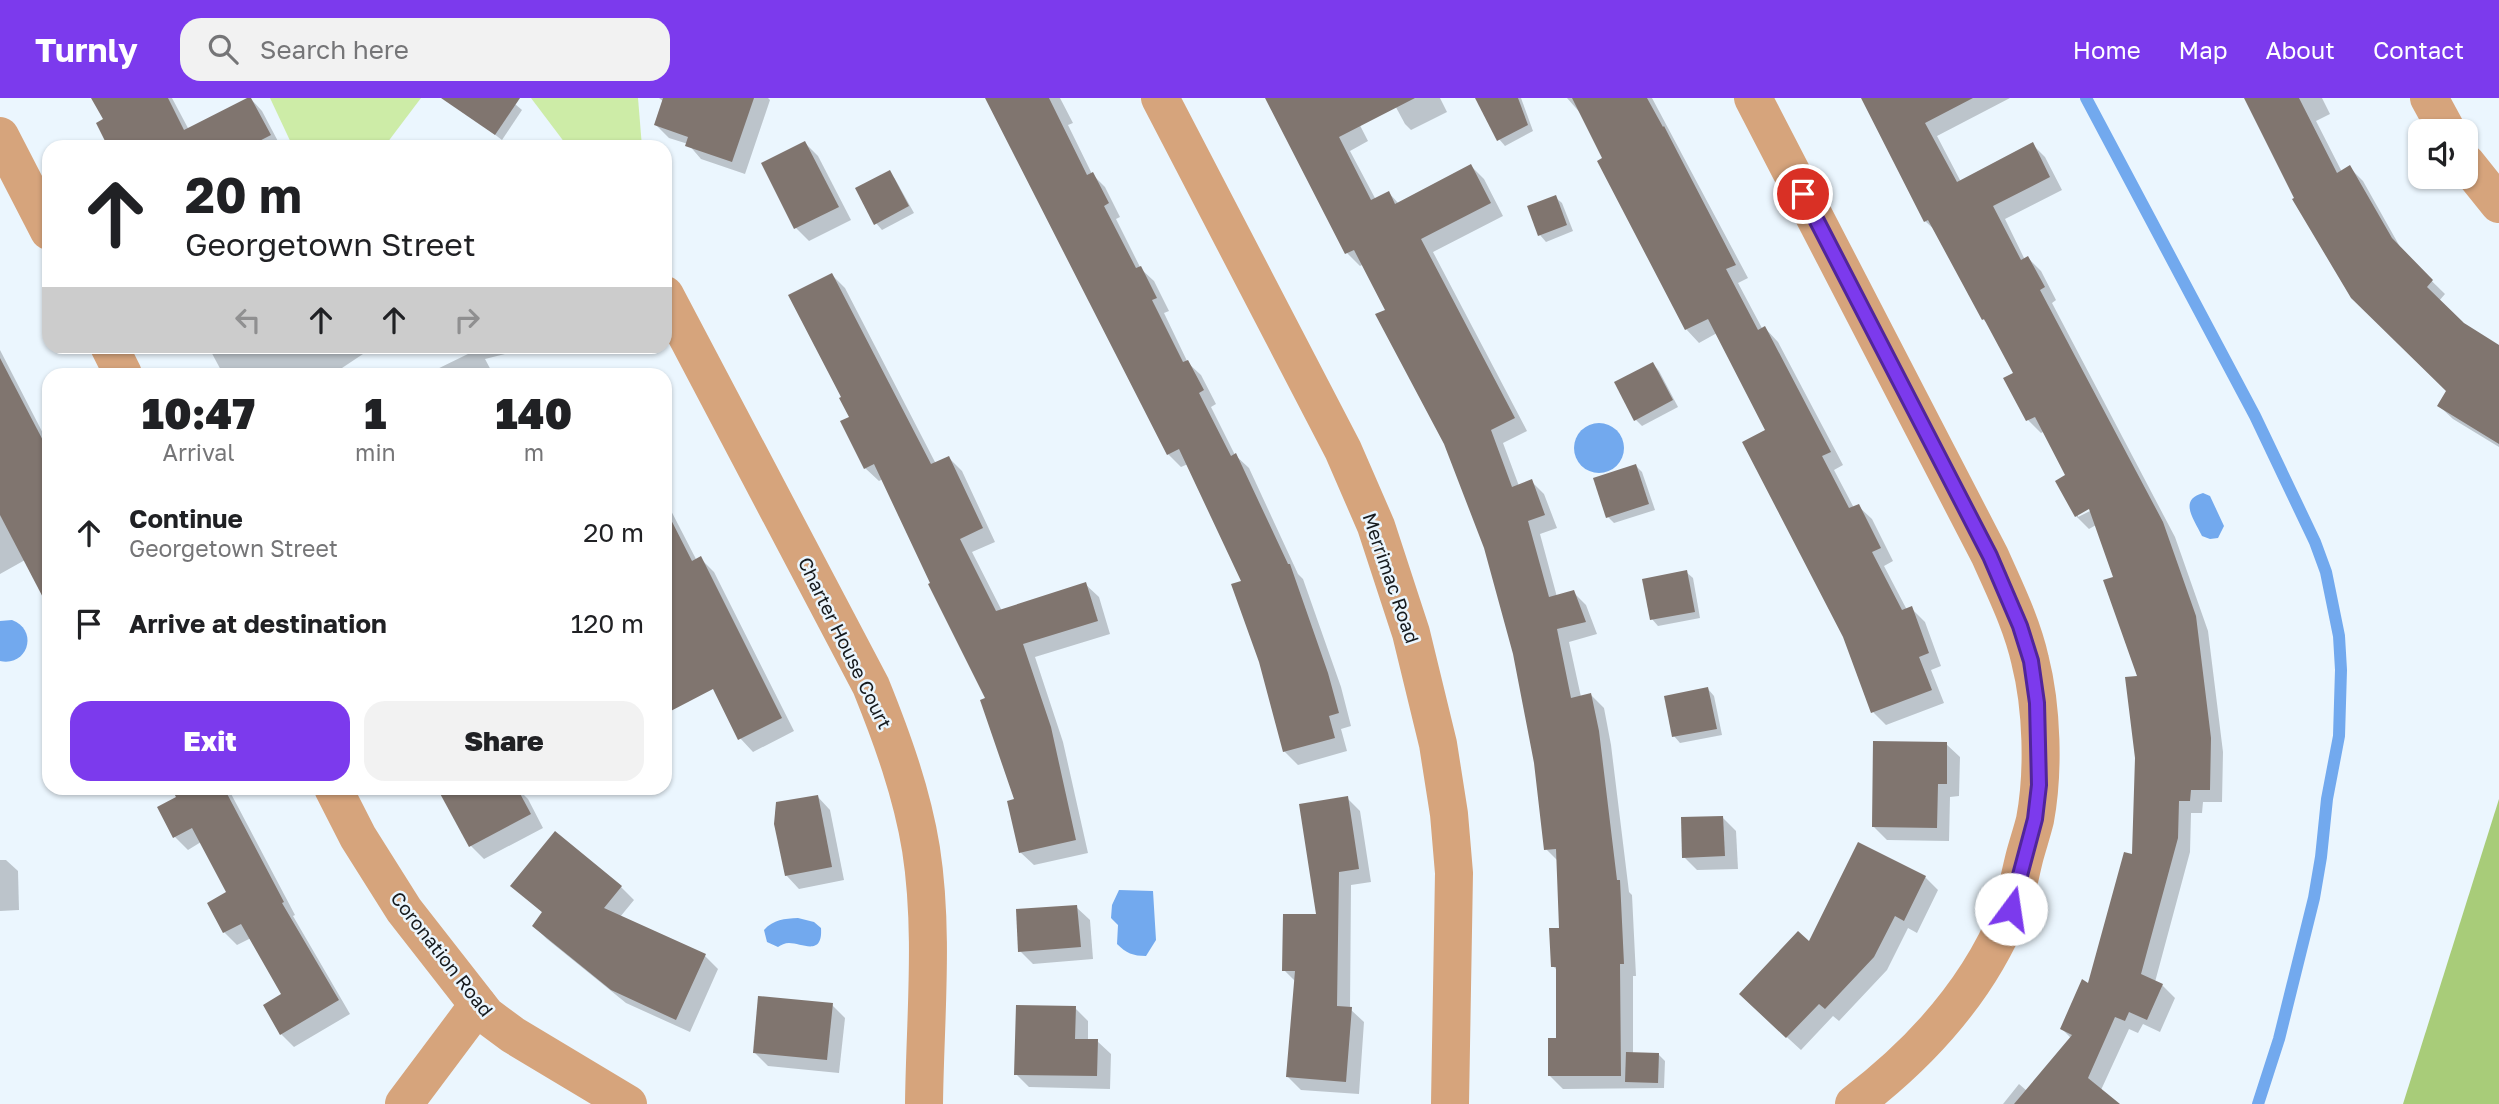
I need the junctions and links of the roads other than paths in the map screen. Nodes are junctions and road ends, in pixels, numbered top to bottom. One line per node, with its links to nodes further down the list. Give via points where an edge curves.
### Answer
1 (1160, 98): 15 (street, Merrimac Road, via 1343,450 1376,526 1411,633 1437,744 1454,873)
2 (1753, 98): 16 (street, via 1990,556 2020,626 2037,703 2035,819 2011,909 1996,945 1932,1035 1894,1074)
3 (2429, 98): 4 (street)
4 (2440, 119)
5 (0, 136): 8 (street)
6 (2478, 178): 7 (street)
7 (2499, 204)
8 (42, 217)
9 (672, 308): 14 (street, Charter House Court, via 871,686 890,734 921,849 927,951)
10 (337, 795): 11 (street, Coronation Road, via 404,910)
11 (478, 1005): 12 (street); 13 (street, Coronation Road, via 513,1035)
12 (404, 1104)
13 (628, 1104)
14 (924, 1104)
15 (1450, 1104)
16 (1854, 1104)

